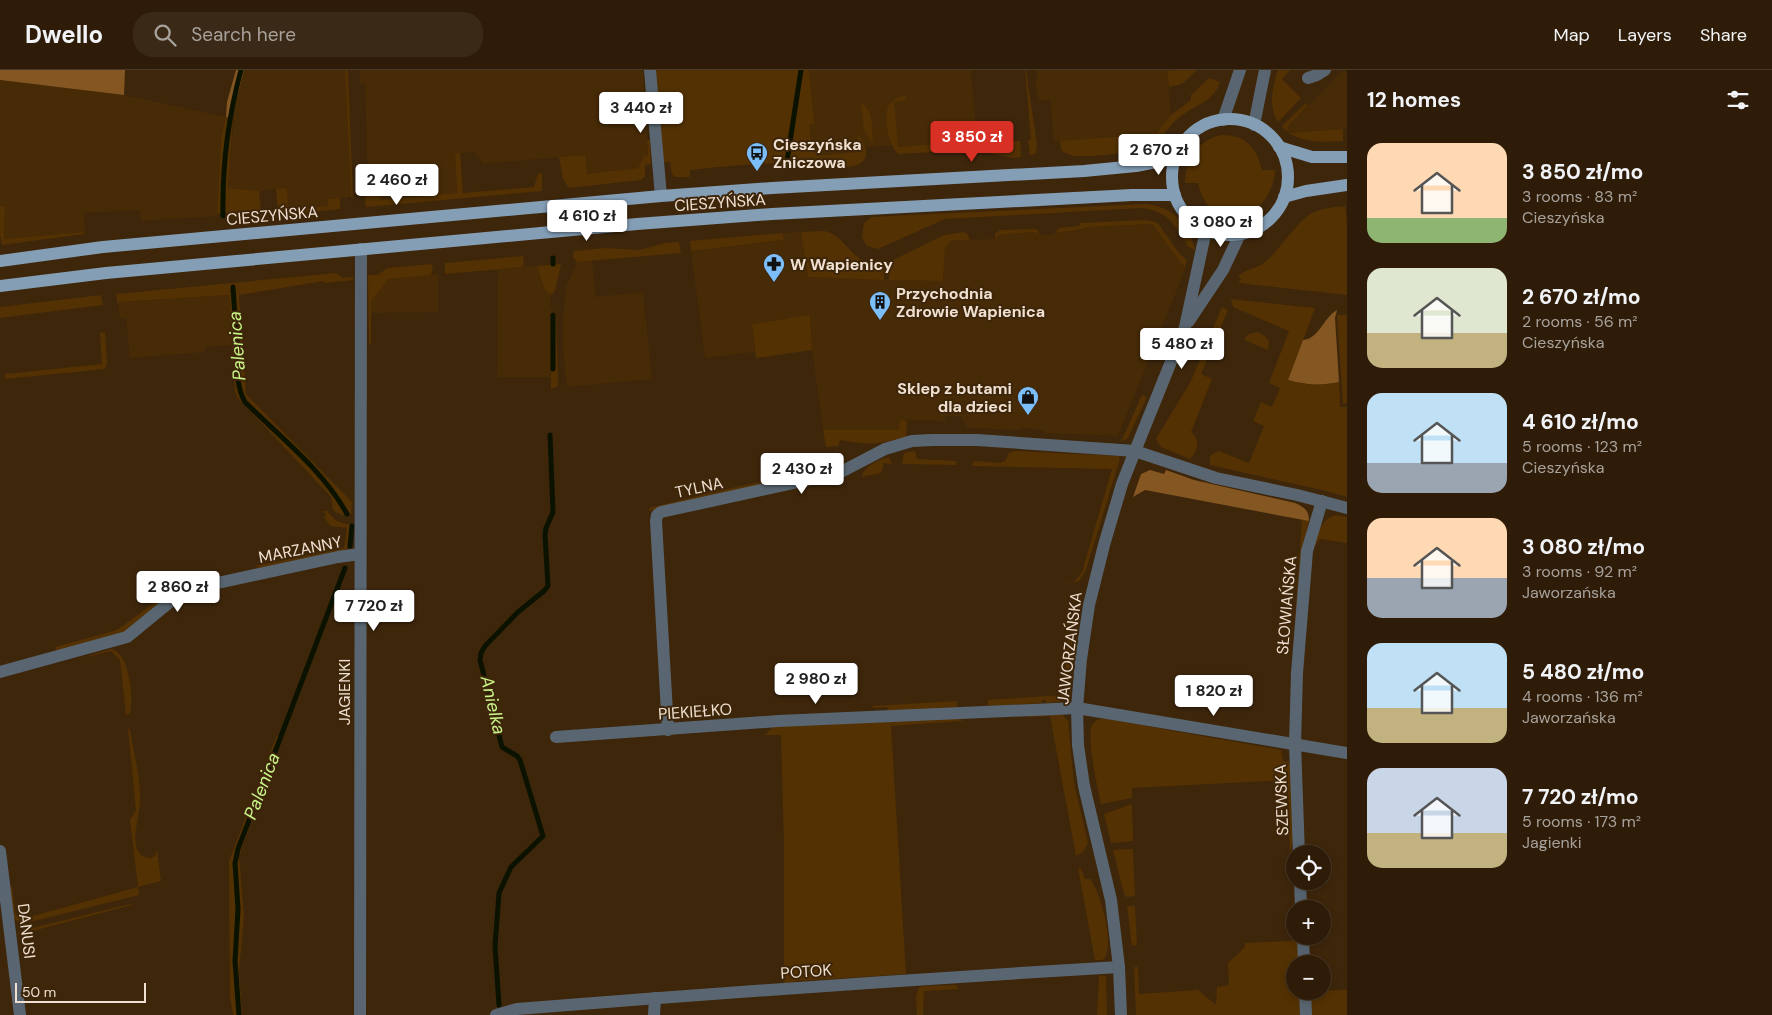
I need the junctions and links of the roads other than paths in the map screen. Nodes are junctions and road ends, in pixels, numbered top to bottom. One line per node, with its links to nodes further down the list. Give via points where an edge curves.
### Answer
1 (650, 70): 13 (street)
2 (1240, 70): 6 (street)
3 (1264, 70): 7 (street)
4 (1325, 70): 5 (street)
5 (1308, 78)
6 (1223, 120): 7 (main road, via 1239,120); 9 (main road, via 1194,133)
7 (1254, 125): 8 (main road)
8 (1279, 147): 10 (main road, via 1312,156); 14 (main road, via 1288,172)
9 (1176, 158): 12 (main road, via 1173,171); 13 (main road, CIESZYŃSKA, via 1084,171)
10 (1347, 158)
11 (1347, 185): 14 (main road)
12 (1175, 195): 15 (main road, via 1187,216); 17 (main road, CIESZYŃSKA, via 1096,196 772,214)
13 (661, 196): 18 (main road, CIESZYŃSKA, via 103,247)
14 (1284, 198): 16 (main road, via 1267,222)
15 (1206, 230): 16 (main road); 20 (street, JAWORZAŃSKA)
16 (1240, 234): 20 (street, JAWORZAŃSKA, via 1214,284)
17 (361, 250): 19 (main road, CIESZYŃSKA); 24 (street, JAGIENKI)
18 (0, 261)
19 (0, 286)
20 (1185, 327): 21 (street, JAWORZAŃSKA)
21 (1135, 451): 22 (street, via 1216,478); 26 (street, JAWORZAŃSKA, via 1113,512 1096,577 1085,630); 27 (street, TYLNA, via 977,440 912,441 885,449 838,473 661,512 656,521)
22 (1322, 501): 23 (street); 29 (street, SŁOWIAŃSKA, via 1307,551)
23 (1347, 508)
24 (360, 554): 25 (street, MARZANNY, via 197,586 177,596 126,637); 37 (street, JAGIENKI)
25 (0, 672)
26 (1077, 708): 27 (street, PIEKIEŁKO, via 778,721); 29 (street, PIEKIEŁKO); 33 (street, JAWORZAŃSKA, via 1084,786 1111,900)
27 (668, 730): 28 (street, PIEKIEŁKO)
28 (556, 737)
29 (1294, 744): 30 (street, PIEKIEŁKO); 31 (street, SZEWSKA)
30 (1347, 753)
31 (1299, 845)
32 (0, 851): 36 (street, DANUSI)
33 (1119, 967): 34 (street, POTOK); 40 (street, JAWORZAŃSKA)
34 (655, 998): 38 (street, POTOK, via 517,1009); 39 (street)
35 (1305, 1000): 41 (street)
36 (20, 1015)
37 (360, 1015)
38 (496, 1015)
39 (654, 1015)
40 (1121, 1015)
41 (1306, 1015)

